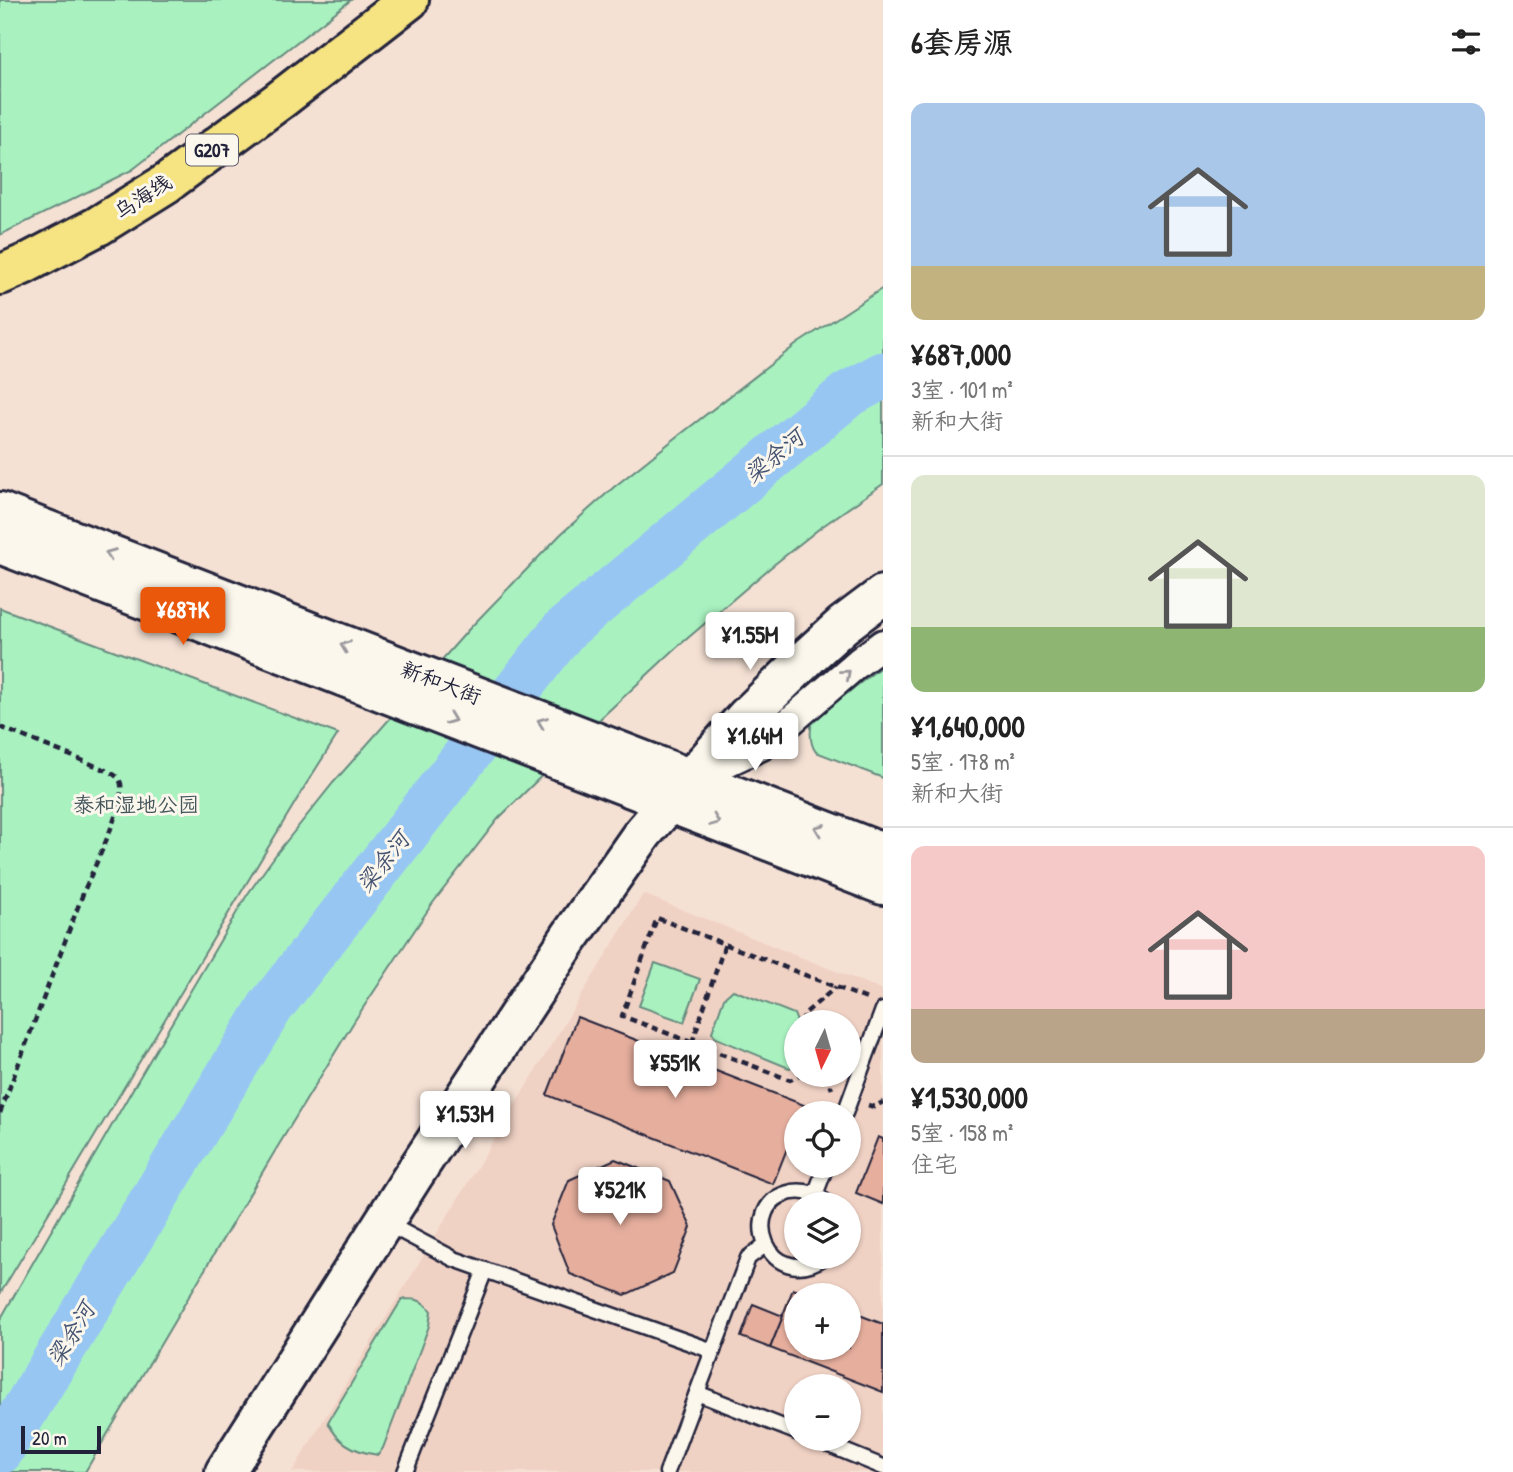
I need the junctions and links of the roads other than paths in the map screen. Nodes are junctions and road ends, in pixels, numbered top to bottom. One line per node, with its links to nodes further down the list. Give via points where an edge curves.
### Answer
1 (409, 0): 2 (highway, 乌海线 / G207, via 167,183 98,226)
2 (0, 275)
3 (0, 512): 7 (main road, 新和大街, one-way to 3)
4 (0, 544): 7 (main road, 新和大街)
5 (883, 595): 8 (main road, via 811,654)
6 (883, 644): 8 (street, one-way to 6, via 763,745)
7 (398, 682): 8 (main road, 新和大街)
8 (679, 791): 9 (main road, 新和大街, one-way to 8); 10 (main road, 新和大街, one-way to 10); 14 (main road, via 570,937)
9 (883, 853)
10 (883, 885)
11 (877, 1006): 12 (lane)
12 (849, 1101)
13 (784, 1195): 15 (lane, via 766,1210 762,1223)
14 (384, 1222): 17 (lane); 23 (main road)
15 (765, 1245): 16 (lane); 18 (lane, via 748,1258)
16 (784, 1263)
17 (485, 1270): 18 (lane); 24 (lane)
18 (713, 1351): 19 (lane)
19 (697, 1393): 20 (lane); 25 (lane)
20 (784, 1427)
21 (844, 1451): 22 (lane)
22 (883, 1467)
23 (225, 1472)
24 (405, 1472)
25 (667, 1472)

